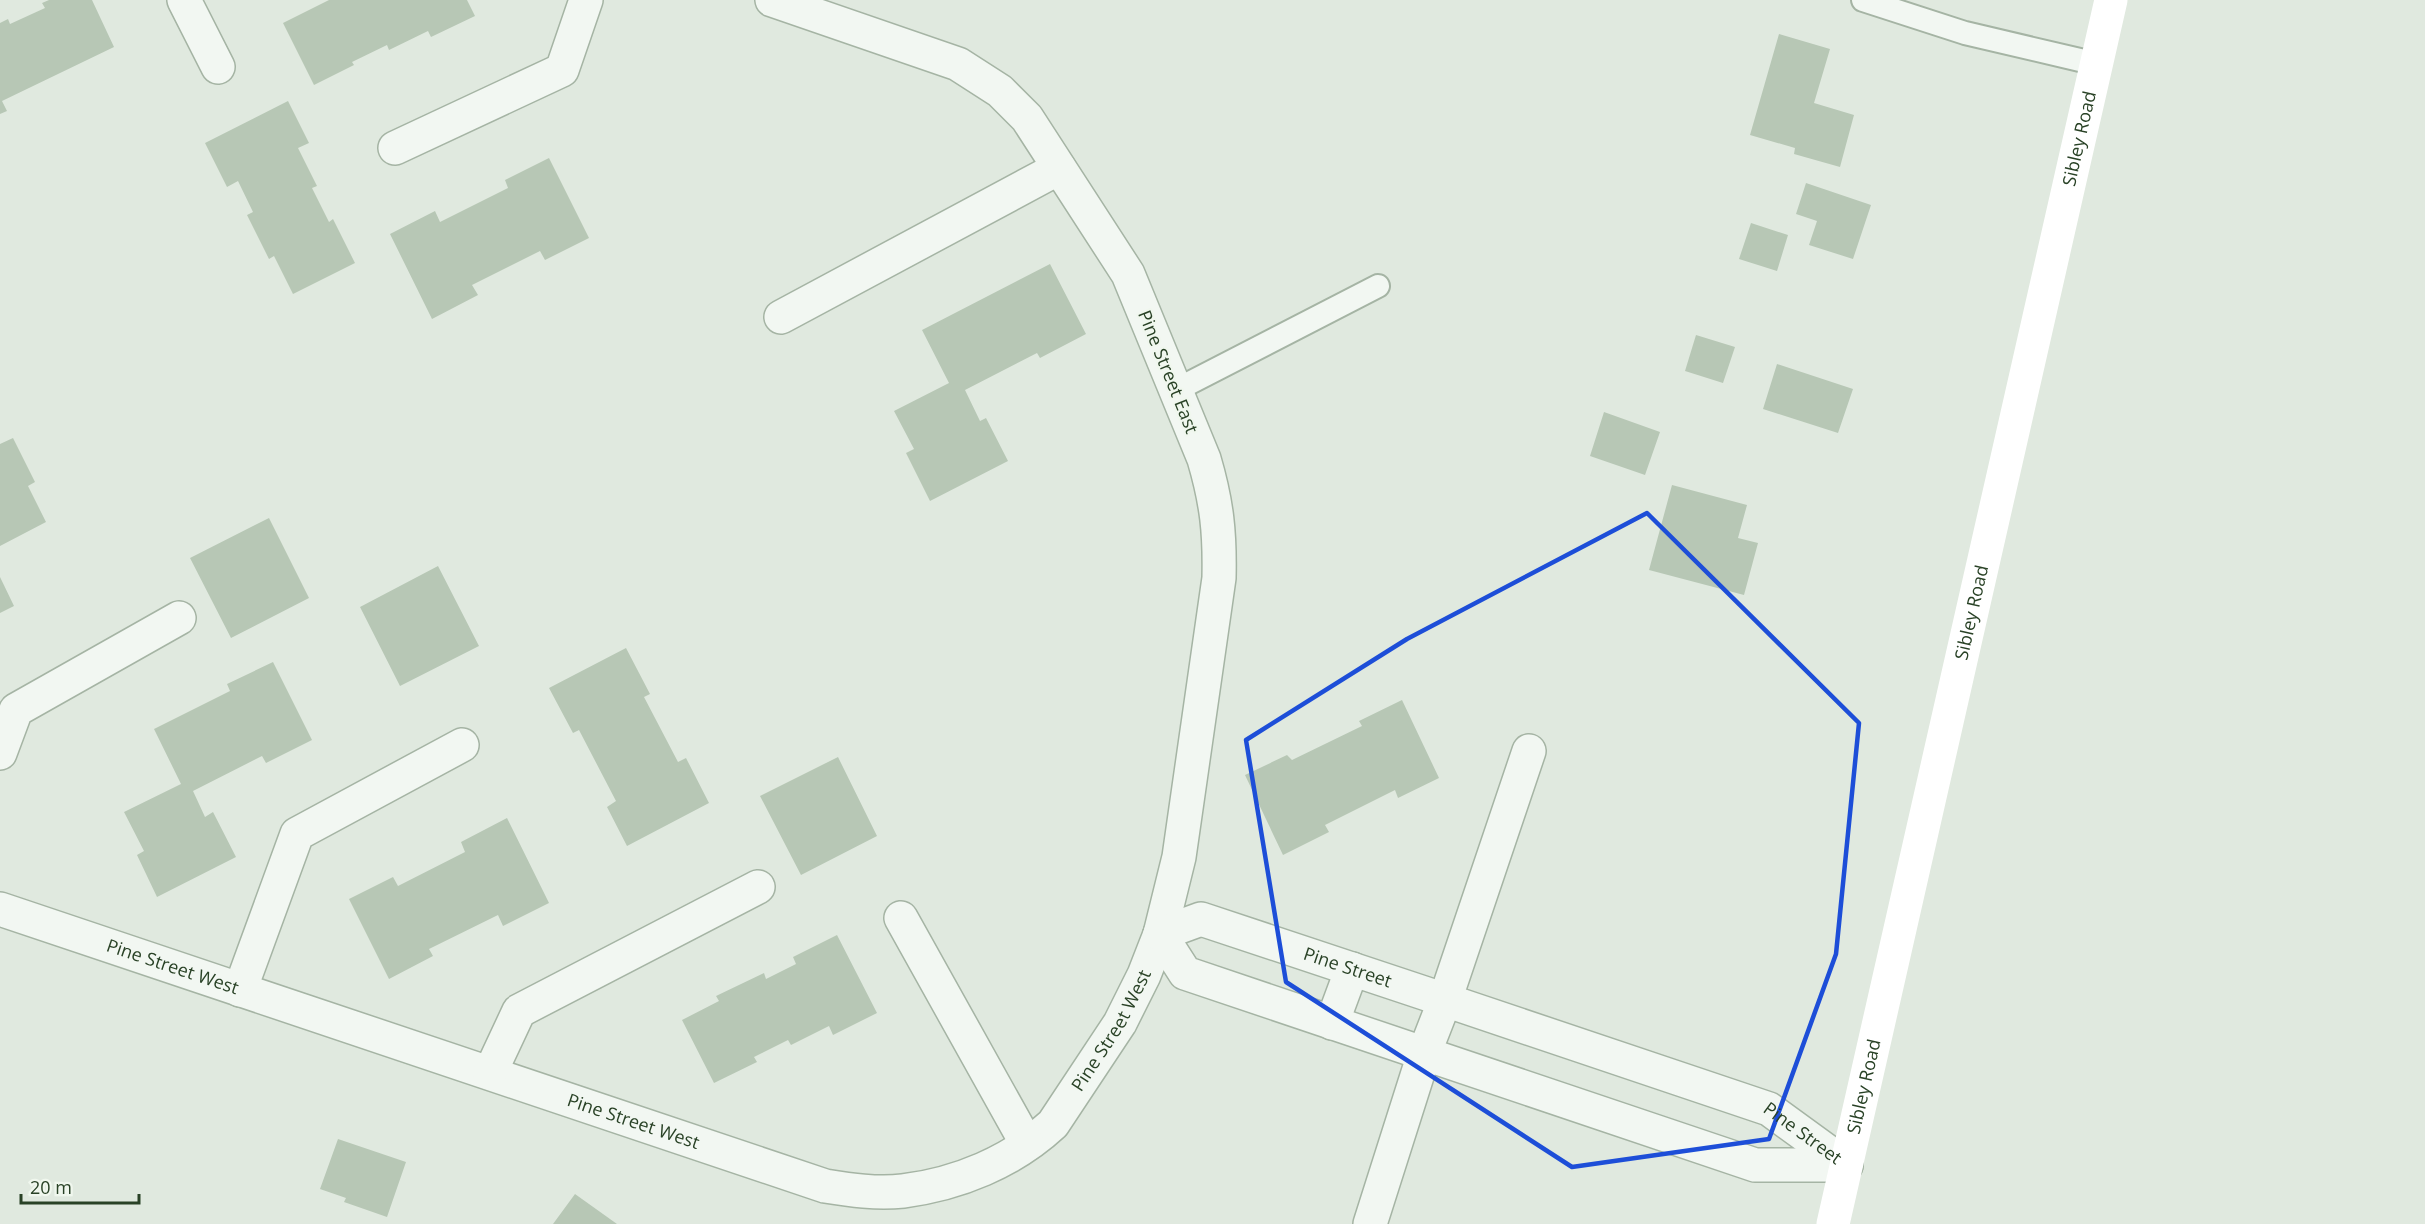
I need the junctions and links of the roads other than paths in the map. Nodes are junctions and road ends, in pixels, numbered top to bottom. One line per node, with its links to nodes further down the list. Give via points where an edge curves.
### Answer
1 (184, 0): 7 (street)
2 (586, 0): 8 (street, via 562,70)
3 (772, 0): 9 (street, Pine Street East, via 958,64 1000,91 1027,118)
4 (1863, 0): 6 (lane, via 1965,33)
5 (2111, 0): 6 (main road, Sibley Road)
6 (2097, 64): 28 (main road, Sibley Road)
7 (218, 67)
8 (395, 148)
9 (1059, 168): 11 (street); 12 (street, Pine Street East, via 1128,274)
10 (1377, 286): 12 (lane)
11 (781, 317)
12 (1176, 390): 20 (street, Pine Street East, via 1214,490 1220,578 1179,857)
13 (179, 618): 16 (street, via 16,710)
14 (462, 745): 22 (street, via 297,834)
15 (1529, 751): 23 (street)
16 (0, 753)
17 (758, 887): 26 (street, via 519,1011)
18 (0, 909): 22 (street, Pine Street West)
19 (901, 918): 27 (street)
20 (1160, 934): 21 (street, Pine Street, via 1201,919); 24 (street, Pine Street, via 1185,974); 27 (street, Pine Street West, via 1120,1023 1053,1124)
21 (1352, 969): 23 (street, Pine Street); 24 (street)
22 (240, 990): 26 (street, Pine Street West)
23 (1444, 1000): 25 (street); 28 (street, Pine Street, via 1769,1109)
24 (1332, 1023): 25 (street, Pine Street)
25 (1424, 1054): 28 (street, Pine Street, via 1755,1164); 29 (street)
26 (490, 1073): 27 (street, Pine Street West, via 793,1177 857,1191 902,1191 955,1180 996,1164)
27 (1027, 1144)
28 (1846, 1165): 30 (main road, Sibley Road)
29 (1370, 1224)
30 (1833, 1224)

